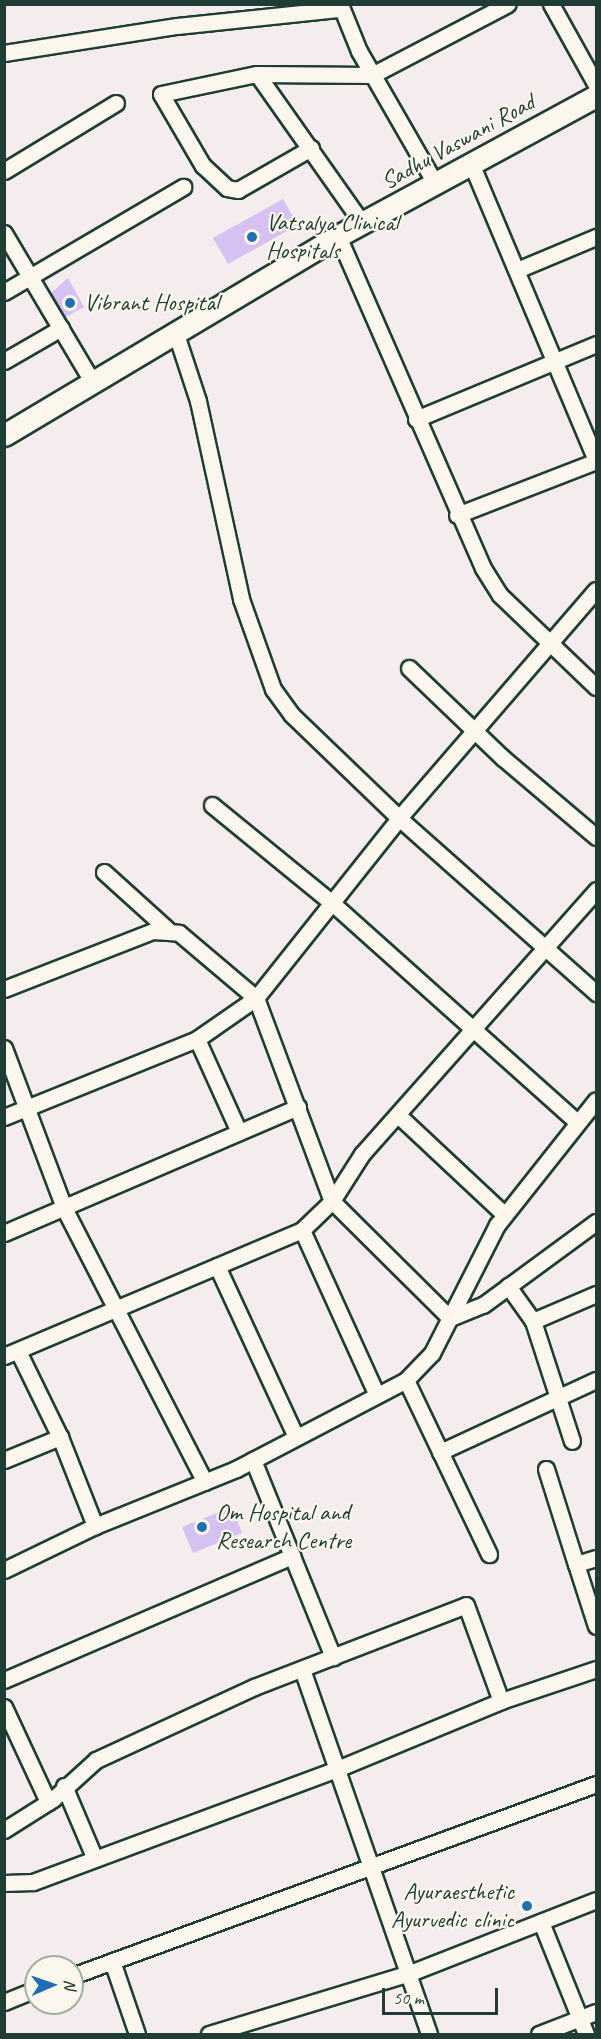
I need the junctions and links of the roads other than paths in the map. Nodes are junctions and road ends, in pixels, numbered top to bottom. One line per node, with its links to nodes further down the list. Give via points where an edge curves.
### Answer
1 (508, 4): 6 (street)
2 (551, 4): 7 (street)
3 (340, 7): 4 (street, via 177,26); 6 (street)
4 (4, 53)
5 (257, 74): 6 (street); 10 (street); 10 (street, via 161,94 203,166 226,188 238,190)
6 (372, 75): 13 (street)
7 (597, 85)
8 (597, 96): 11 (street, Sadhu Vaswani Road)
9 (116, 103): 12 (street)
10 (311, 148): 15 (street)
11 (471, 163): 13 (street, Sadhu Vaswani Road); 19 (street)
12 (4, 171)
13 (435, 183): 15 (street, Sadhu Vaswani Road)
14 (183, 187): 20 (street)
15 (362, 223): 17 (street, Sadhu Vaswani Road)
16 (4, 233): 20 (street)
17 (338, 236): 23 (street, Sadhu Vaswani Road); 28 (street)
18 (597, 237): 19 (street)
19 (517, 270): 26 (street)
20 (30, 276): 21 (street); 22 (street)
21 (4, 292)
22 (61, 328): 25 (street); 27 (street)
23 (176, 334): 27 (street, Sadhu Vaswani Road); 38 (street, via 198,402 241,598 273,689 292,715)
24 (597, 344): 26 (street)
25 (4, 361)
26 (554, 362): 28 (street); 30 (street)
27 (93, 383): 29 (street, Sadhu Vaswani Road)
28 (416, 419): 31 (street)
29 (4, 435)
30 (596, 461): 31 (street)
31 (457, 515): 33 (street, via 500,595)
32 (597, 590): 33 (street)
33 (548, 643): 35 (street); 36 (street)
34 (409, 668): 36 (street)
35 (597, 687)
36 (474, 730): 38 (street); 39 (street)
37 (212, 805): 42 (street)
38 (399, 818): 42 (street); 44 (street)
39 (597, 837)
40 (104, 872): 43 (street)
41 (597, 890): 44 (street)
42 (331, 902): 47 (street); 48 (street)
43 (167, 929): 45 (street); 47 (street, via 179,933)
44 (546, 947): 46 (street); 48 (street)
45 (4, 989)
46 (597, 993)
47 (256, 998): 49 (street); 52 (street)
48 (472, 1029): 54 (street); 56 (street)
49 (197, 1039): 53 (street); 57 (street)
50 (4, 1048): 53 (street)
51 (597, 1100): 56 (street)
52 (298, 1107): 57 (street); 58 (street)
53 (27, 1110): 55 (street); 59 (street)
54 (398, 1115): 58 (street, via 362,1154); 60 (street)
55 (4, 1117)
56 (576, 1122): 60 (street)
57 (239, 1132): 59 (street)
58 (332, 1201): 62 (street); 68 (street)
59 (64, 1208): 63 (street); 67 (street)
60 (505, 1215): 68 (street)
61 (597, 1222): 65 (street)
62 (302, 1230): 64 (street); 73 (street)
63 (4, 1233)
64 (217, 1266): 67 (street); 76 (street)
65 (508, 1286): 68 (street, via 483,1305); 69 (street)
66 (597, 1294): 69 (street)
67 (115, 1308): 70 (street); 82 (street)
68 (450, 1318): 71 (street, via 432,1353)
69 (534, 1321): 74 (street)
70 (11, 1353): 75 (street)
71 (406, 1380): 73 (street); 78 (street)
72 (597, 1380): 74 (street)
73 (376, 1395): 76 (street)
74 (558, 1395): 77 (street); 78 (street)
75 (60, 1437): 79 (street); 83 (street)
76 (296, 1437): 80 (street)
77 (572, 1441)
78 (440, 1452): 84 (street)
79 (4, 1460)
80 (253, 1460): 82 (street); 85 (street)
81 (546, 1469): 87 (street)
82 (205, 1482): 83 (street)
83 (95, 1526): 88 (street)
84 (489, 1554)
85 (292, 1556): 90 (street); 93 (street)
86 (597, 1558): 87 (street)
87 (576, 1564): 89 (street)
88 (4, 1570)
89 (597, 1626)
90 (333, 1657): 91 (street); 94 (street, via 466,1605)
91 (302, 1669): 96 (street); 98 (street, via 96,1760)
92 (597, 1670): 94 (street)
93 (4, 1680)
94 (501, 1701): 96 (street)
95 (4, 1707): 99 (street)
96 (337, 1769): 101 (street); 102 (street)
97 (597, 1784): 102 (street)
98 (64, 1786): 99 (street); 101 (street)
99 (48, 1802): 100 (street)
100 (4, 1830)
101 (94, 1859): 103 (street, via 33,1882)
102 (371, 1865): 106 (street); 108 (street)
103 (4, 1883)
104 (597, 1900): 105 (street)
105 (542, 1922): 108 (street); 112 (street)
106 (112, 1961): 107 (street); 113 (street)
107 (84, 1972)
108 (410, 1973): 114 (street); 115 (street)
109 (24, 1994): 110 (street)
110 (4, 2002)
111 (597, 2012): 112 (street)
112 (580, 2019): 116 (street); 117 (street)
113 (137, 2034)
114 (209, 2034)
115 (429, 2034)
116 (540, 2034)
117 (586, 2034)

